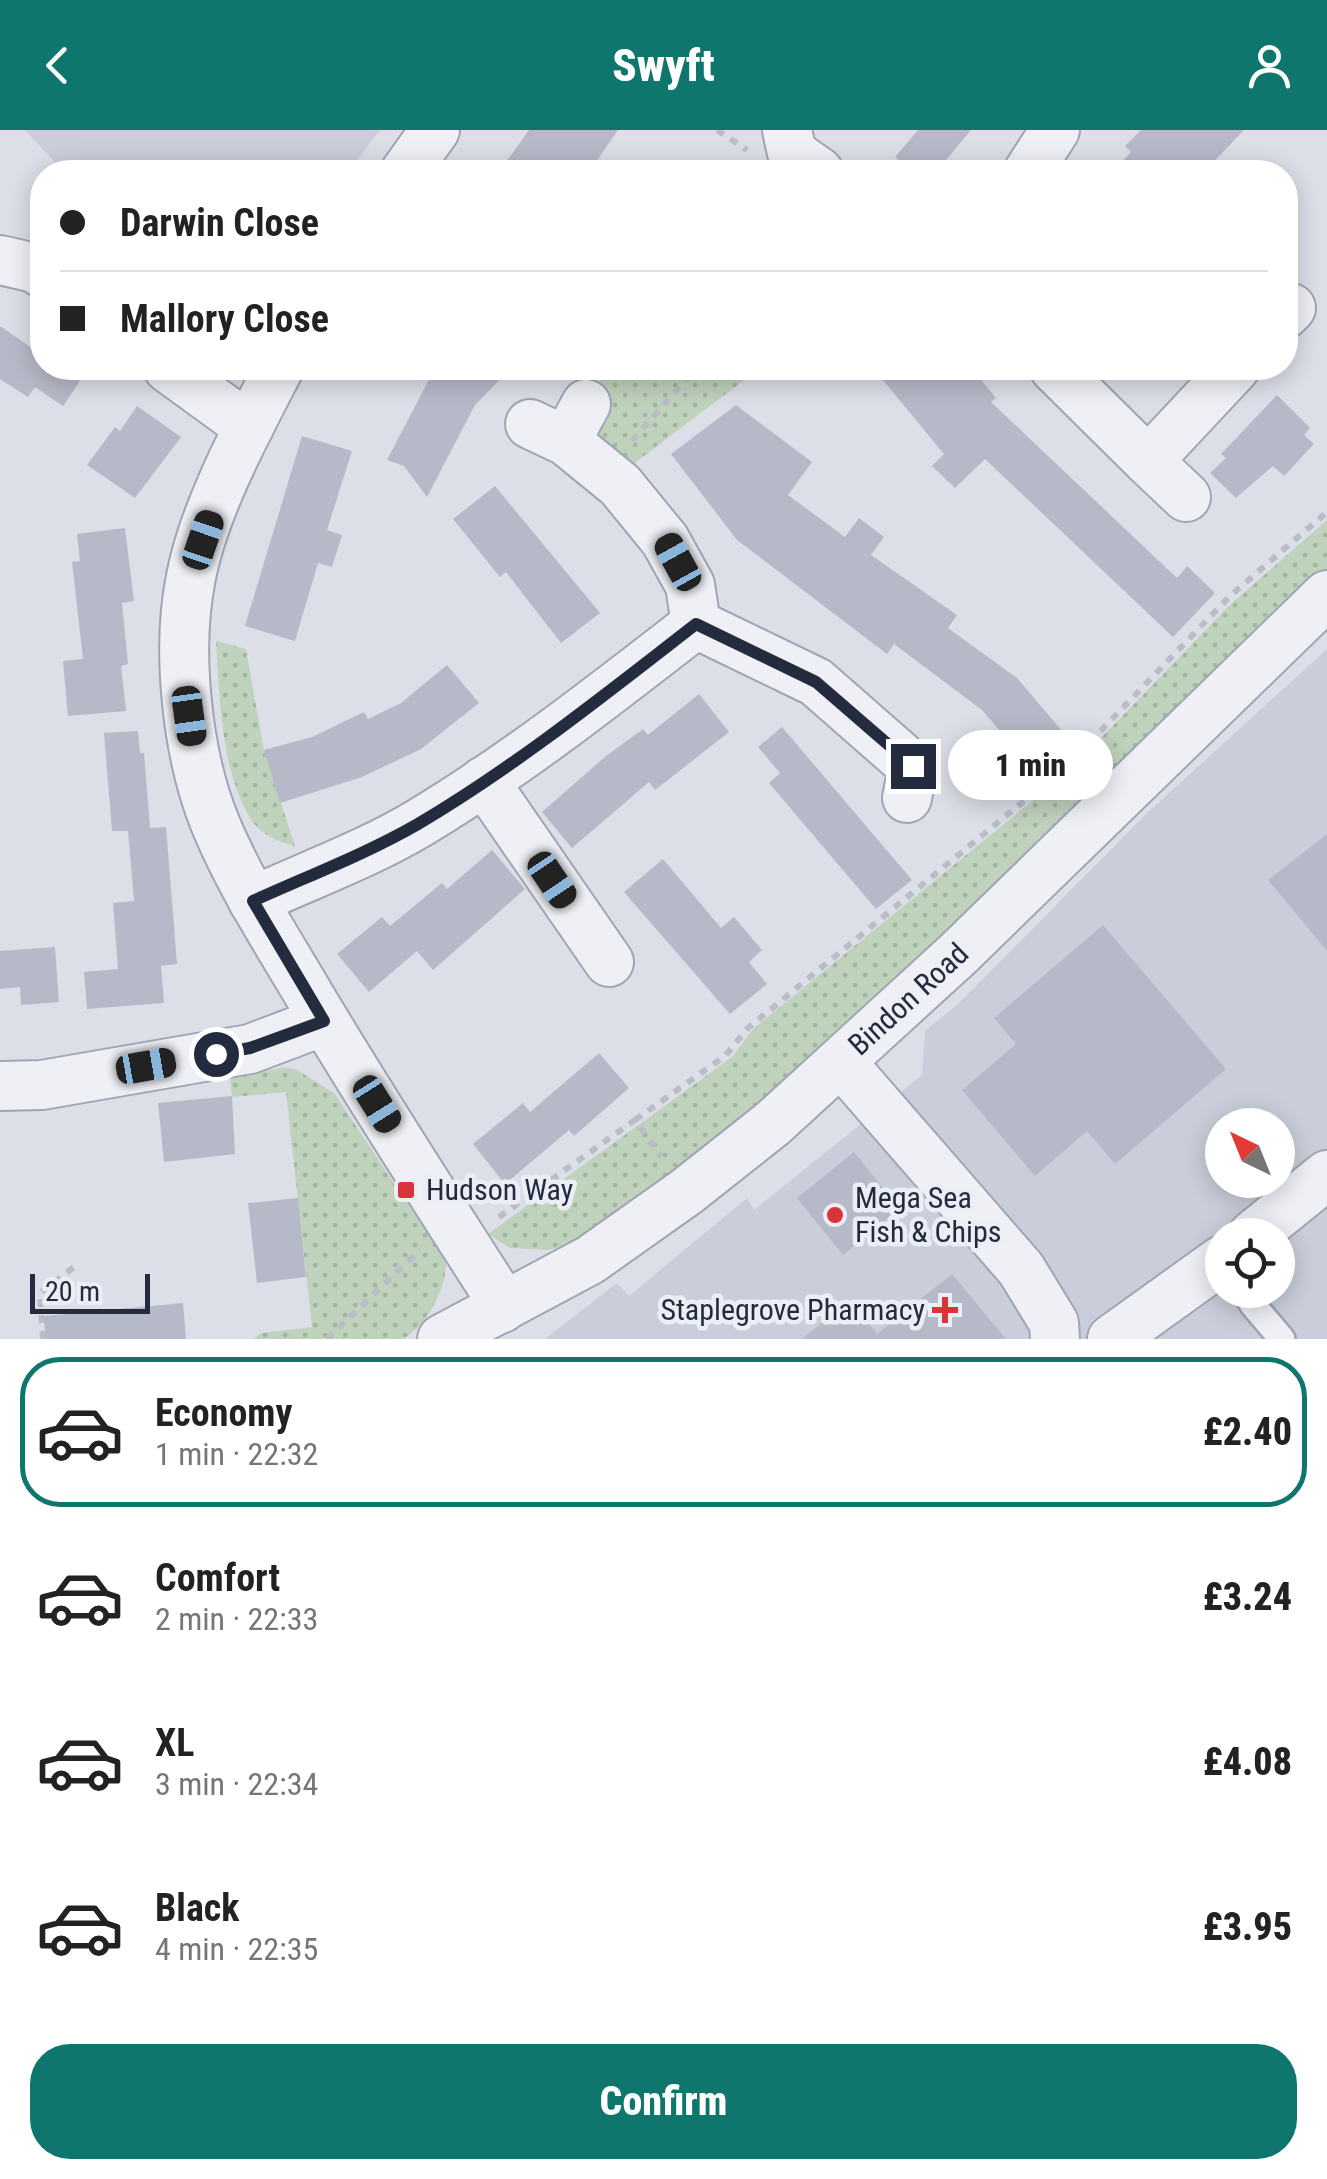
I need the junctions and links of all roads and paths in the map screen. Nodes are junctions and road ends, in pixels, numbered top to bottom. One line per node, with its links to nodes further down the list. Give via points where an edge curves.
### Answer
1 (436, 130): 4 (street)
2 (787, 130): 5 (street, via 792,153)
3 (1055, 130): 6 (street)
4 (413, 160)
5 (802, 160)
6 (1036, 160)
7 (0, 260): 8 (street)
8 (30, 267)
9 (184, 380): 15 (street)
10 (272, 380): 15 (street)
11 (686, 380): 17 (path, via 626,448)
12 (1066, 380): 16 (street)
13 (1224, 380): 16 (street)
14 (560, 423): 17 (street)
15 (249, 427): 24 (street, via 191,576 184,642 193,740 214,820)
16 (1148, 460): 18 (street)
17 (620, 485): 21 (street, via 682,570)
18 (1186, 497)
19 (1327, 512): 29 (path, via 1230,596 1069,764 748,1028 725,1056)
20 (1327, 595): 27 (street, Bindon Road)
21 (696, 624): 22 (street, via 816,682); 23 (street)
22 (921, 774)
23 (484, 781): 24 (street, via 418,824); 25 (street)
24 (253, 901): 26 (street)
25 (609, 962)
26 (324, 1021): 28 (street, via 250,1048); 33 (street)
27 (840, 1062): 31 (street, Bindon Road); 42 (street, via 1020,1270 1054,1324)
28 (0, 1086)
29 (634, 1120): 31 (path); 33 (path, via 490,1224)
30 (1327, 1176): 32 (street)
31 (686, 1192): 36 (street, Bindon Road, via 590,1260)
32 (1274, 1218)
33 (456, 1230): 36 (street); 40 (path, via 430,1240)
34 (74, 1267): 39 (path, via 40,1294)
35 (1205, 1273): 38 (street)
36 (502, 1308): 41 (street, Bindon Road)
37 (1255, 1308): 43 (lane)
38 (1124, 1336)
39 (43, 1339)
40 (327, 1339)
41 (442, 1339)
42 (1055, 1339)
43 (1282, 1339)

